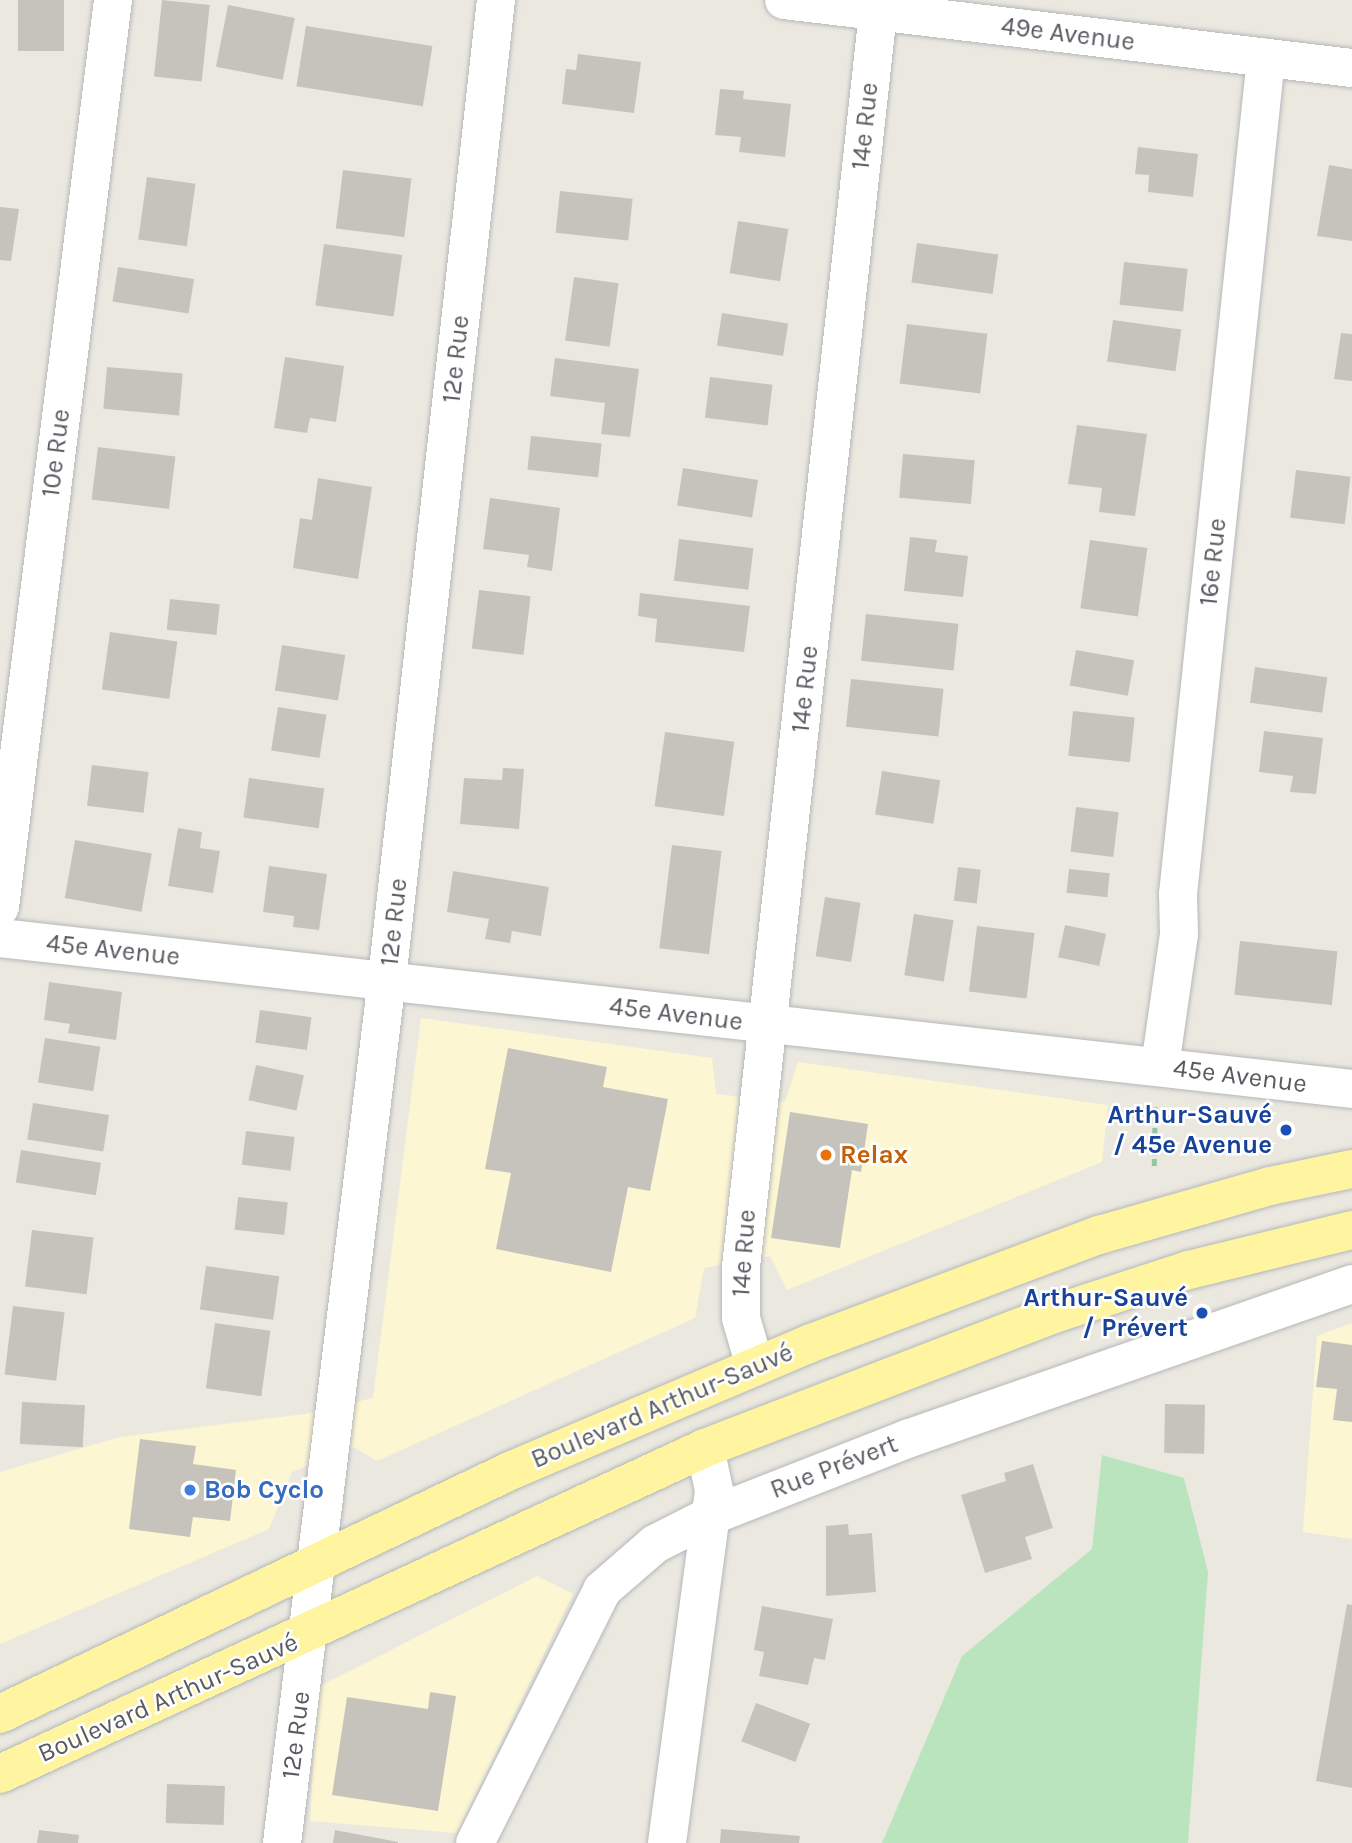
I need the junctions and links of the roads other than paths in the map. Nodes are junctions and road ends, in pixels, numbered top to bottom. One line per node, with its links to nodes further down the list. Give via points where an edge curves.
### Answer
1 (113, 0): 7 (street, 10e Rue)
2 (496, 0): 9 (street, 12e Rue)
3 (784, 0): 4 (street, 49e Avenue)
4 (878, 11): 5 (street, 49e Avenue); 10 (street, 14e Rue)
5 (1266, 58): 6 (street, 49e Avenue); 11 (street, 16e Rue, via 1178,894 1179,934)
6 (1352, 68)
7 (0, 906)
8 (0, 938): 9 (street, 45e Avenue)
9 (387, 979): 10 (street, 45e Avenue); 19 (street, 12e Rue)
10 (769, 1024): 11 (street, 45e Avenue); 16 (street, 14e Rue, via 741,1267 741,1318)
11 (1160, 1066): 12 (street, 45e Avenue)
12 (1352, 1089)
13 (1352, 1169): 16 (main road, Boulevard Arthur-Sauvé, via 1230,1196 1087,1238 962,1282)
14 (1352, 1230): 17 (main road, Boulevard Arthur-Sauvé, via 1189,1270 1073,1307)
15 (1352, 1284): 18 (street, Rue Prévert, via 907,1439)
16 (755, 1366): 19 (main road, Boulevard Arthur-Sauvé, via 512,1470)
17 (705, 1448): 18 (street, via 714,1482); 20 (main road, Boulevard Arthur-Sauvé)
18 (708, 1517): 24 (street, Rue Prévert, via 655,1544 602,1590); 25 (street)
19 (317, 1564): 20 (street, 12e Rue); 21 (main road, Boulevard Arthur-Sauvé)
20 (310, 1633): 22 (main road, Boulevard Arthur-Sauvé); 23 (street, 12e Rue)
21 (0, 1714)
22 (0, 1774)
23 (282, 1843)
24 (475, 1843)
25 (667, 1843)

